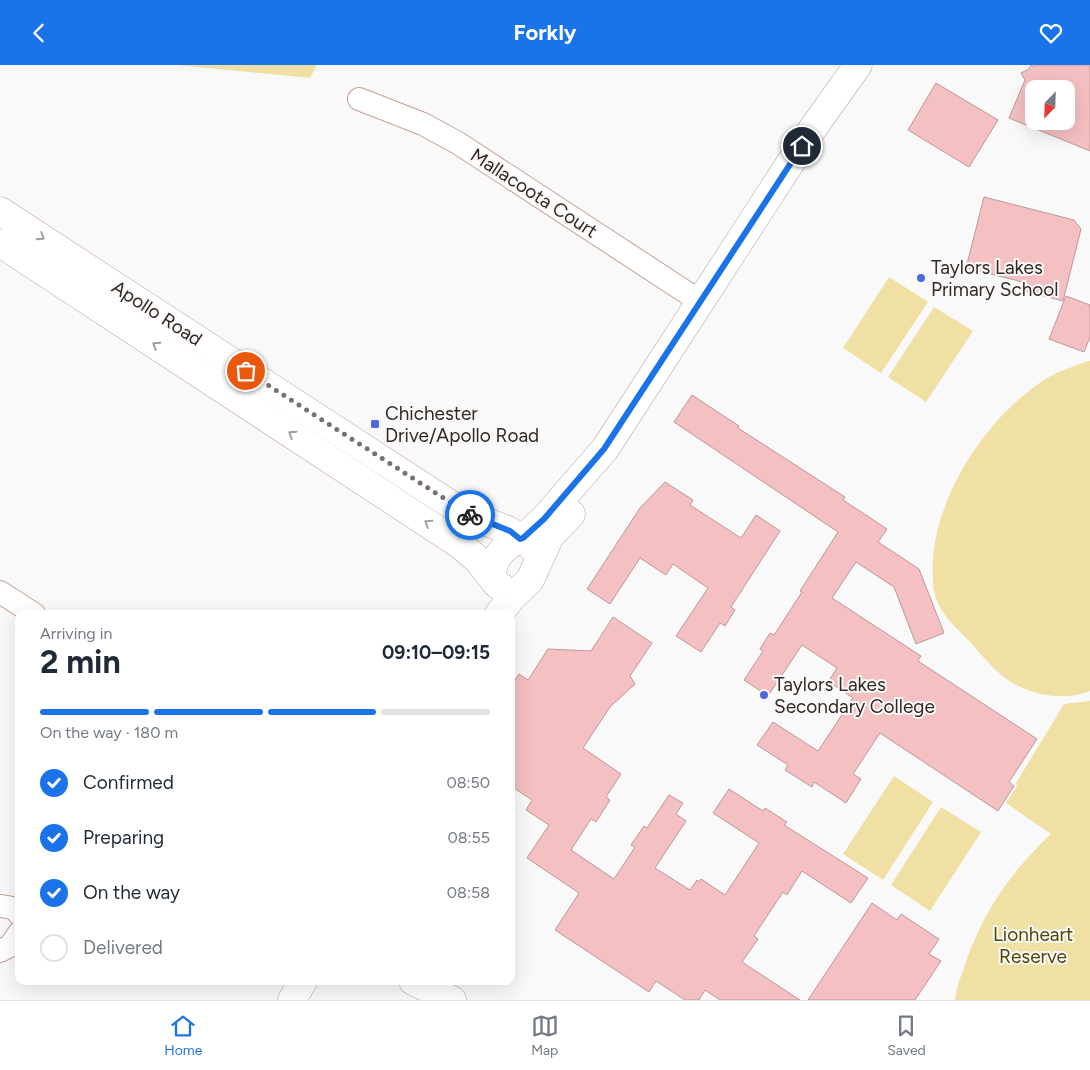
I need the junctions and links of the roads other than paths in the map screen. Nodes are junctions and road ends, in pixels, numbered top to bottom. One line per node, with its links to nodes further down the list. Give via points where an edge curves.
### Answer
1 (858, 65): 5 (street)
2 (359, 99): 5 (street, Mallacoota Court, via 458,143)
3 (0, 211): 7 (street, Apollo Road, one-way to 7, via 462,512 510,531)
4 (0, 243): 9 (street, Apollo Road, one-way to 4, via 477,559 459,544)
5 (700, 302): 6 (street)
6 (604, 449): 7 (street, via 544,519); 8 (street, via 581,500 554,531)
7 (521, 539): 8 (street, via 536,551); 9 (street, via 507,546 499,555)
8 (539, 561): 11 (street, via 530,580)
9 (492, 579): 11 (street, via 498,587); 13 (street)
10 (0, 591): 12 (street)
11 (516, 592): 14 (street)
12 (28, 610)
13 (487, 610)
14 (501, 610)
15 (0, 906): 16 (street)
16 (15, 910)
17 (15, 939): 18 (street)
18 (0, 951)
19 (286, 985): 22 (street)
20 (301, 985): 23 (street)
21 (421, 985): 24 (street)
22 (280, 1000)
23 (292, 1000)
24 (452, 1000)

